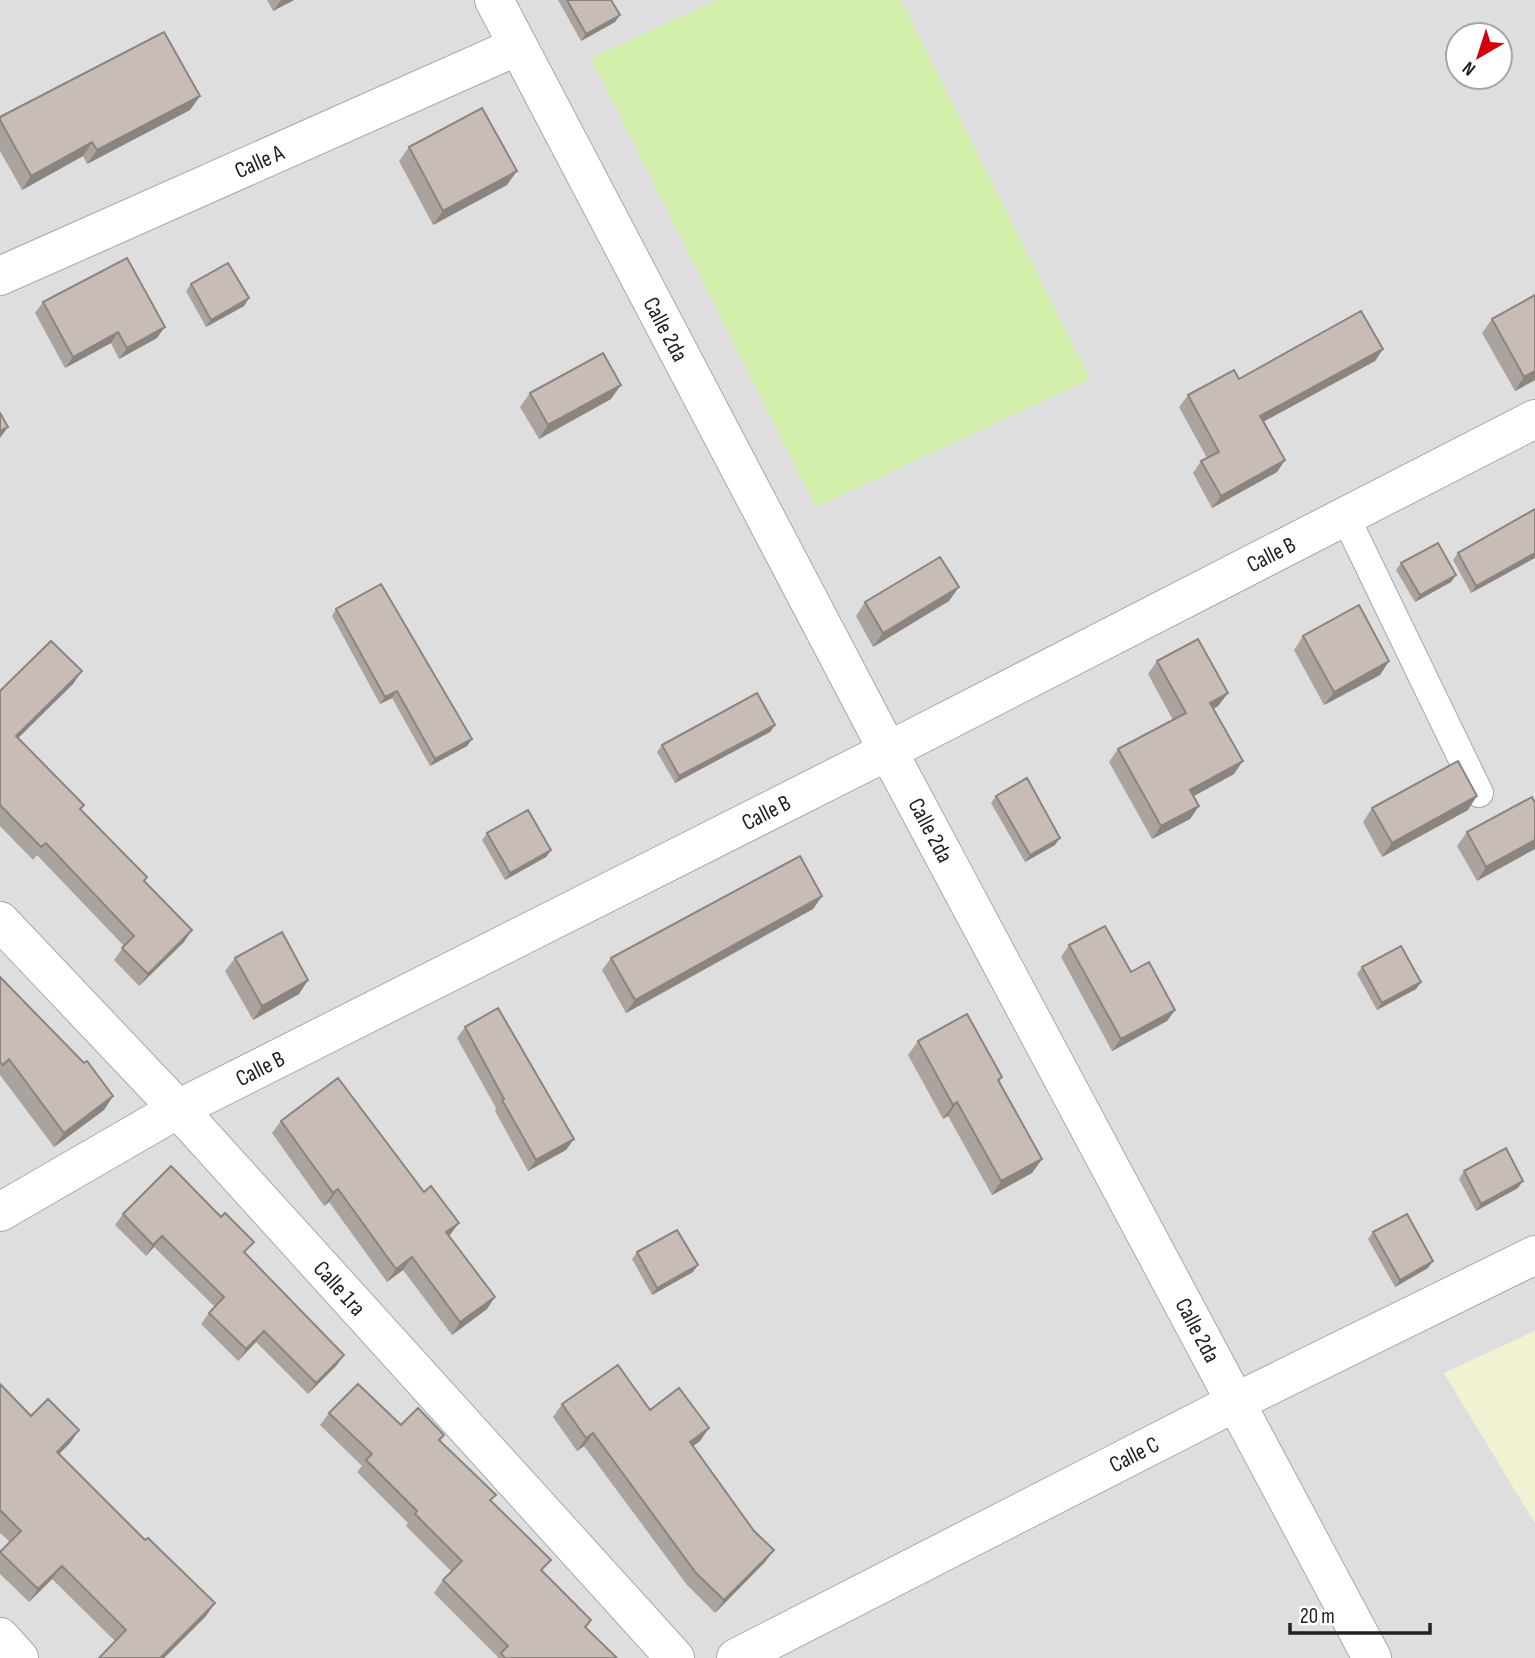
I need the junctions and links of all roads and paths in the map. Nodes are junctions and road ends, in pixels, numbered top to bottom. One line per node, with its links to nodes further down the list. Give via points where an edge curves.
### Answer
1 (494, 0): 2 (street, Calle 2da)
2 (518, 46): 3 (street, Calle A); 6 (street, Calle 2da)
3 (0, 276)
4 (1535, 419): 5 (street, Calle B)
5 (1345, 516): 6 (street, Calle B); 7 (lane)
6 (888, 751): 9 (street, Calle B); 12 (street, Calle 2da)
7 (1479, 793)
8 (0, 921): 9 (street, Calle 1ra)
9 (178, 1109): 10 (street, Calle B); 15 (street, Calle 1ra)
10 (0, 1212)
11 (1535, 1255): 12 (street, Calle C)
12 (1236, 1402): 16 (street, Calle C); 17 (street, Calle 2da)
13 (0, 1637): 14 (street)
14 (19, 1658)
15 (675, 1658)
16 (736, 1658)
17 (1372, 1658)

